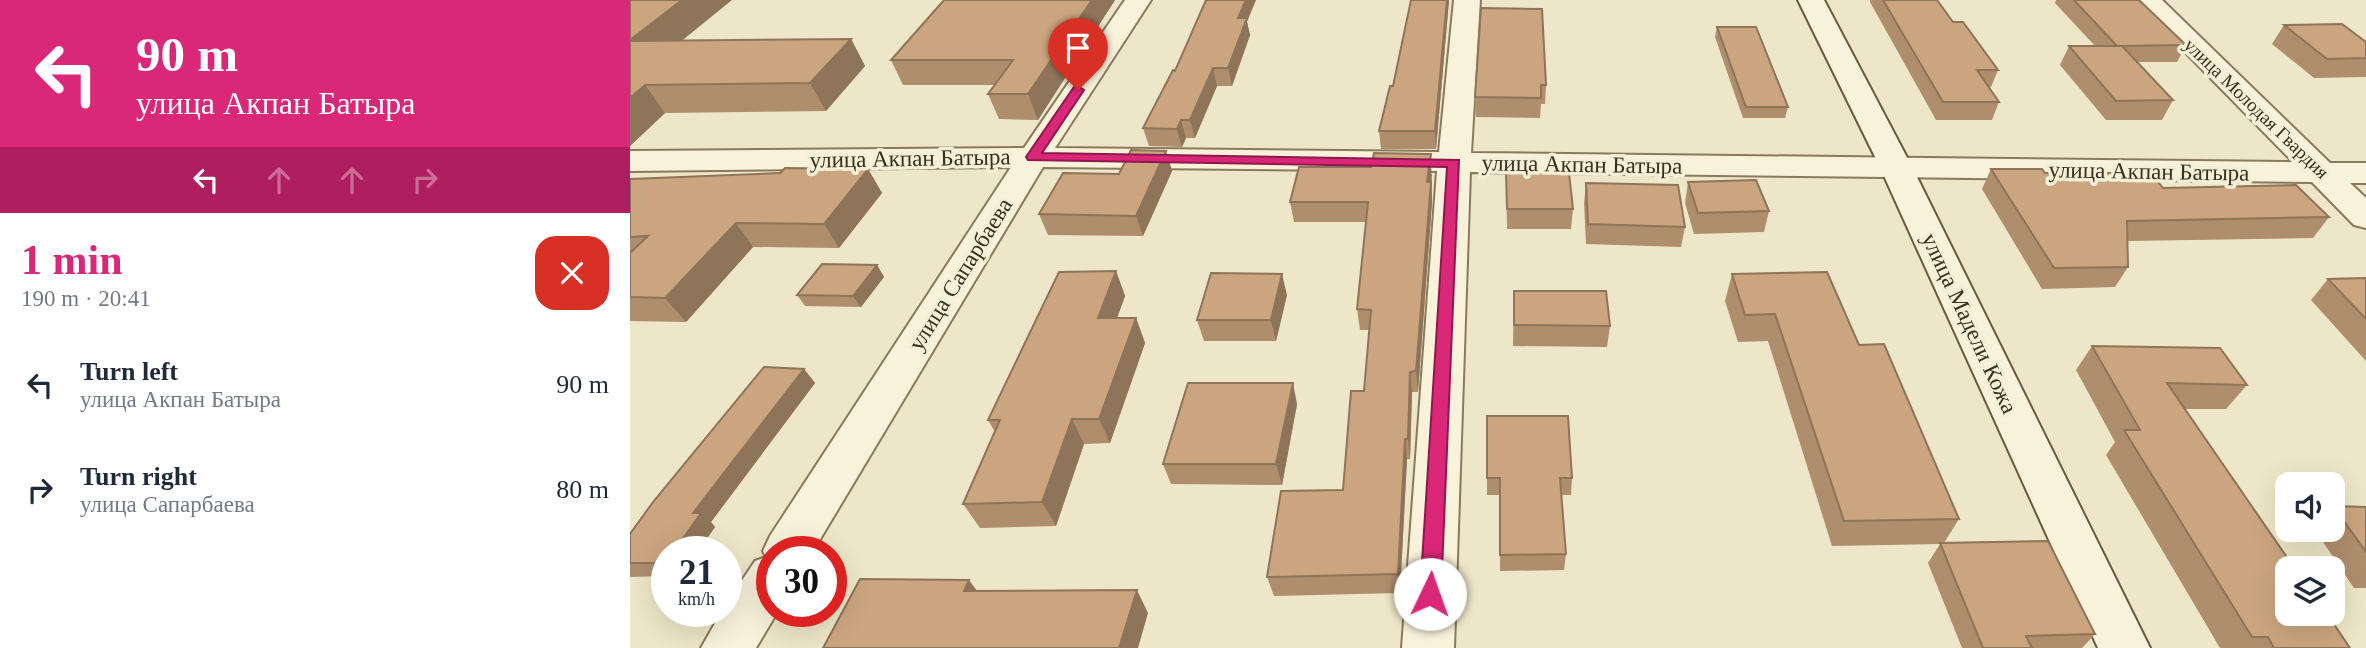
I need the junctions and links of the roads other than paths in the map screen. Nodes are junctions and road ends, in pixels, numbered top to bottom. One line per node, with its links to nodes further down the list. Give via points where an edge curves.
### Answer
1 (1138, 0): 5 (street, улица Сапарбаева)
2 (1467, 0): 7 (street)
3 (1811, 0): 8 (street, улица Мадели Кожа)
4 (2147, 0): 9 (street, улица Молодая Гвардия)
5 (1033, 157): 6 (street, улица Акпан Батыра); 7 (street, улица Акпан Батыра); 12 (street, улица Сапарбаева)
6 (630, 161)
7 (1454, 163): 8 (street, улица Акпан Батыра); 15 (street)
8 (1896, 167): 9 (street, улица Акпан Батыра); 16 (street, улица Мадели Кожа)
9 (2324, 173): 10 (street, улица Акпан Батыра); 11 (street, улица Молодая Гвардия)
10 (2366, 173)
11 (2366, 217)
12 (796, 536)
13 (756, 602): 14 (street)
14 (727, 648)
15 (1427, 648)
16 (2124, 648)

